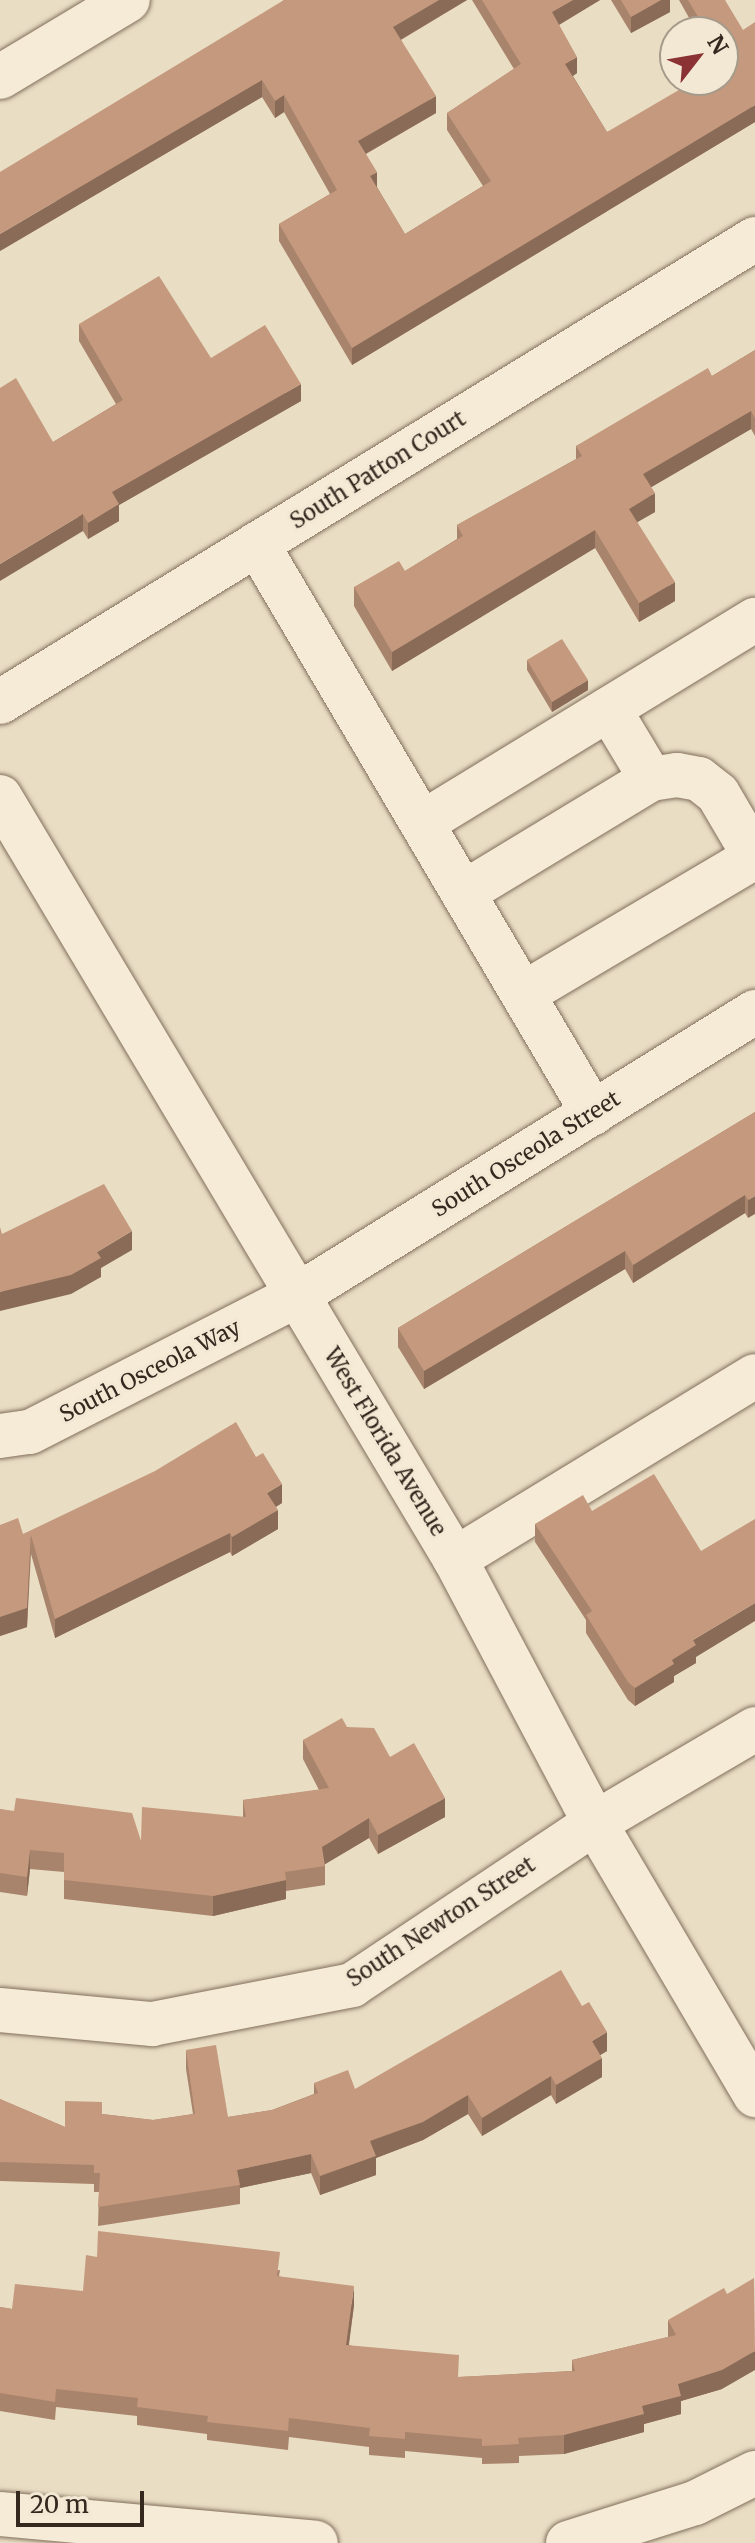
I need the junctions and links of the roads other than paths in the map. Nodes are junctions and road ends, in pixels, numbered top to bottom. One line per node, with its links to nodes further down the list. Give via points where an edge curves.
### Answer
1 (128, 0): 2 (street)
2 (0, 77)
3 (755, 239): 4 (street, South Patton Court)
4 (257, 544): 6 (street, South Patton Court); 10 (street)
5 (755, 620): 7 (street)
6 (0, 702)
7 (609, 709): 8 (street); 10 (street)
8 (651, 779): 11 (street, via 699,779 718,794); 12 (street)
9 (0, 797): 16 (street, West Florida Avenue)
10 (422, 823): 12 (street)
11 (755, 857): 13 (street)
12 (463, 893): 13 (street)
13 (523, 994): 15 (street)
14 (755, 1012): 15 (street, South Osceola Street)
15 (593, 1113): 16 (street, South Osceola Street)
16 (298, 1295): 18 (street, South Osceola Way, via 30,1432); 19 (street, West Florida Avenue)
17 (755, 1376): 19 (street)
18 (0, 1436)
19 (455, 1559): 21 (street, West Florida Avenue)
20 (755, 1729): 21 (street, South Newton Street)
21 (595, 1823): 22 (street, South Newton Street, via 352,1985 152,2024); 23 (street, West Florida Avenue)
22 (0, 2010)
23 (755, 2095)
24 (755, 2473): 27 (street, via 695,2503)
25 (0, 2514): 26 (street)
26 (316, 2543)
27 (568, 2543)

